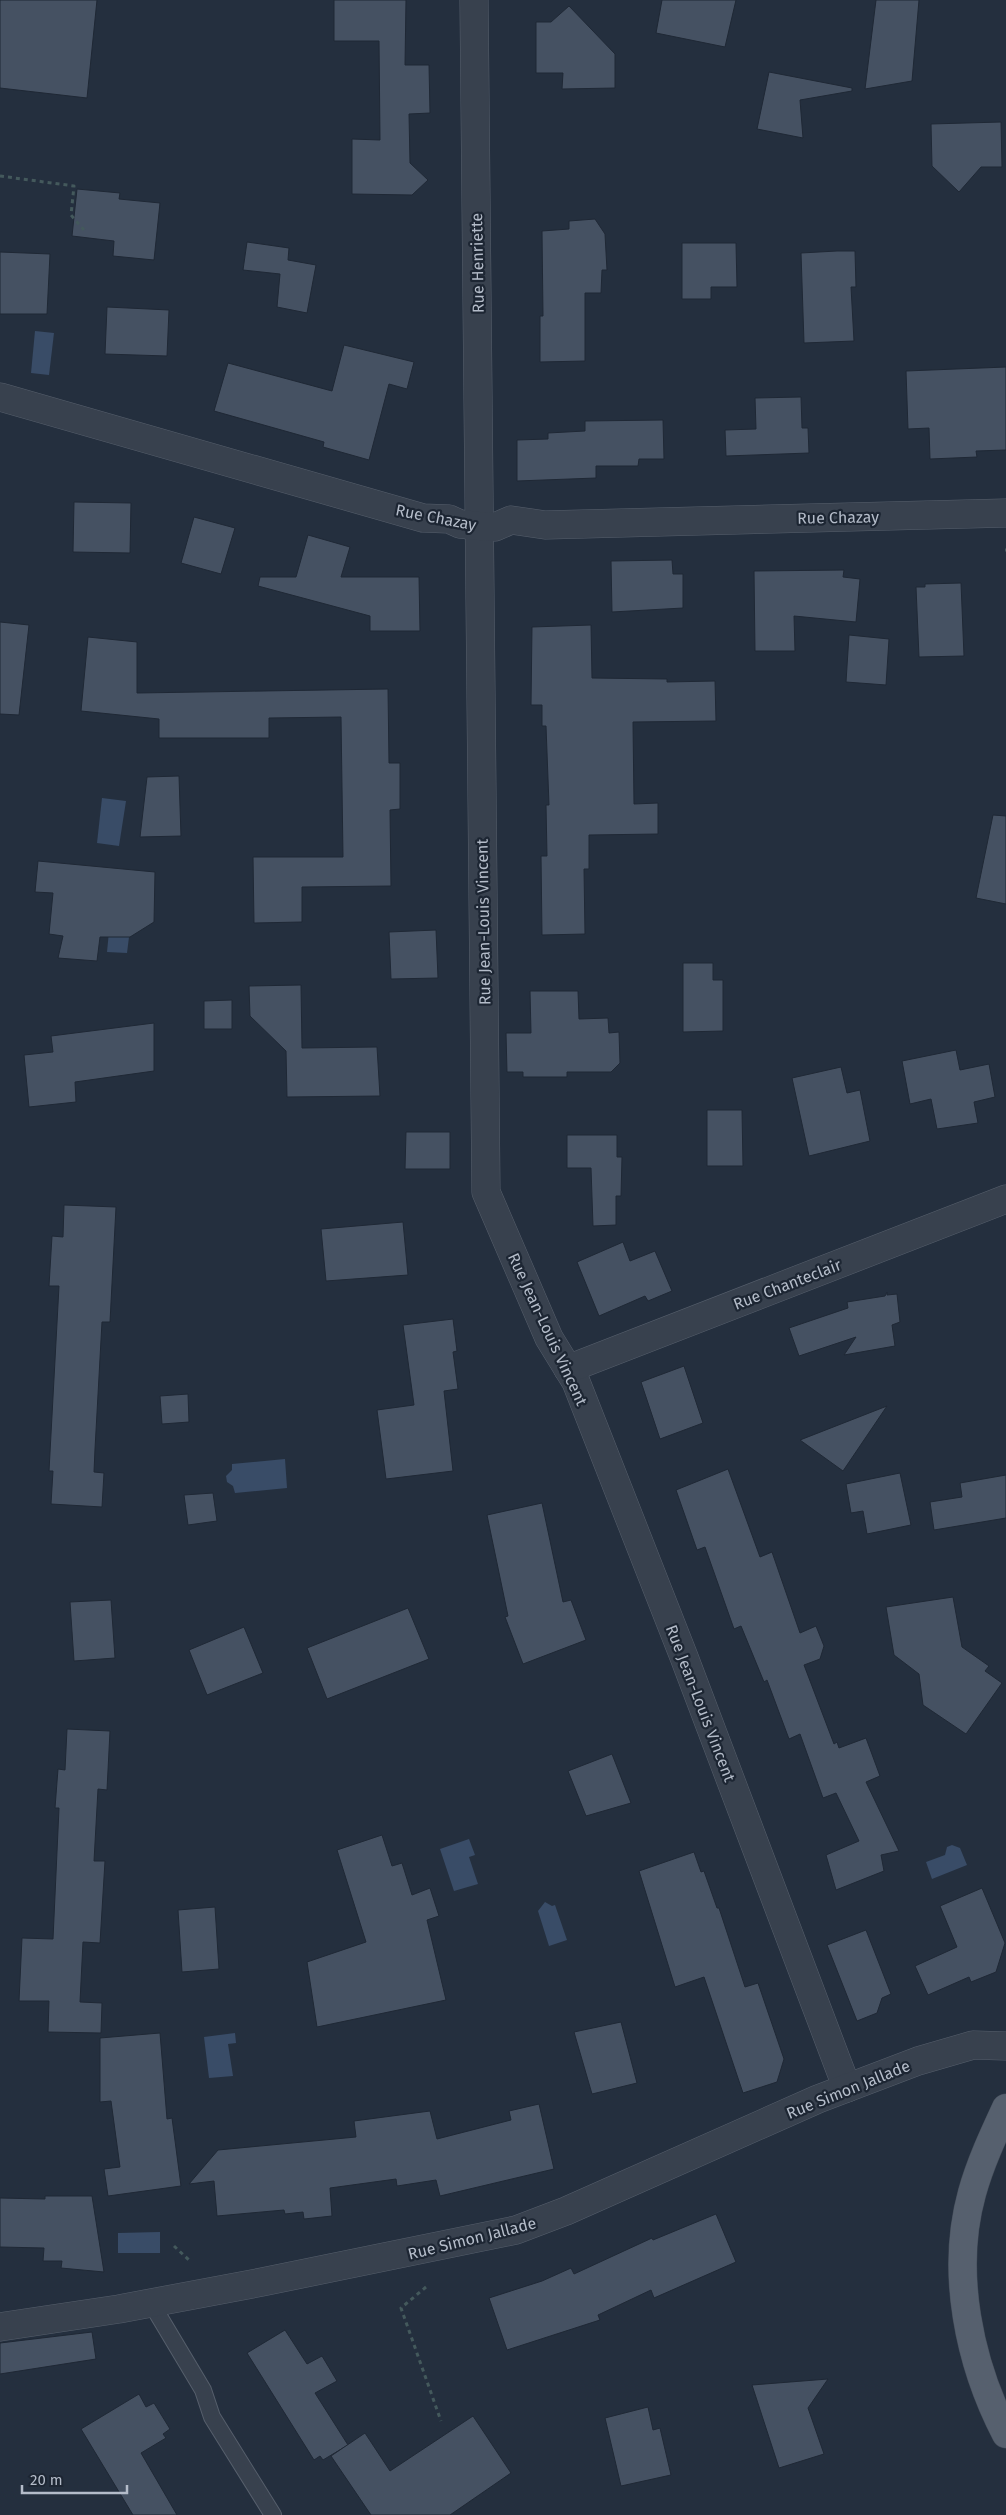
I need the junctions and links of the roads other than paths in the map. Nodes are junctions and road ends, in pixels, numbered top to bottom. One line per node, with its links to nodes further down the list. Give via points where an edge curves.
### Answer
1 (474, 0): 4 (street, Rue Henriette)
2 (0, 396): 4 (street, Rue Chazay, via 423,518 449,519)
3 (1006, 514): 4 (street, Rue Chazay, via 546,525 511,520 495,527)
4 (479, 526): 6 (street, Rue Jean-Louis Vincent, via 486,1192 549,1338)
5 (1006, 1199): 6 (street, Rue Chanteclair)
6 (568, 1369): 8 (street, Rue Jean-Louis Vincent, via 576,1382 680,1648)
7 (1006, 2046): 8 (street, Rue Simon Jallade, via 973,2045 918,2061)
8 (847, 2088): 10 (street, Rue Simon Jallade, via 516,2230 394,2257)
9 (1006, 2108): 12 (main road, via 972,2195 963,2255 963,2291 969,2332 990,2402)
10 (155, 2302): 11 (street, Rue Simon Jallade); 13 (lane, via 157,2313 203,2390 212,2417)
11 (0, 2327)
12 (1006, 2434)
13 (273, 2515)

